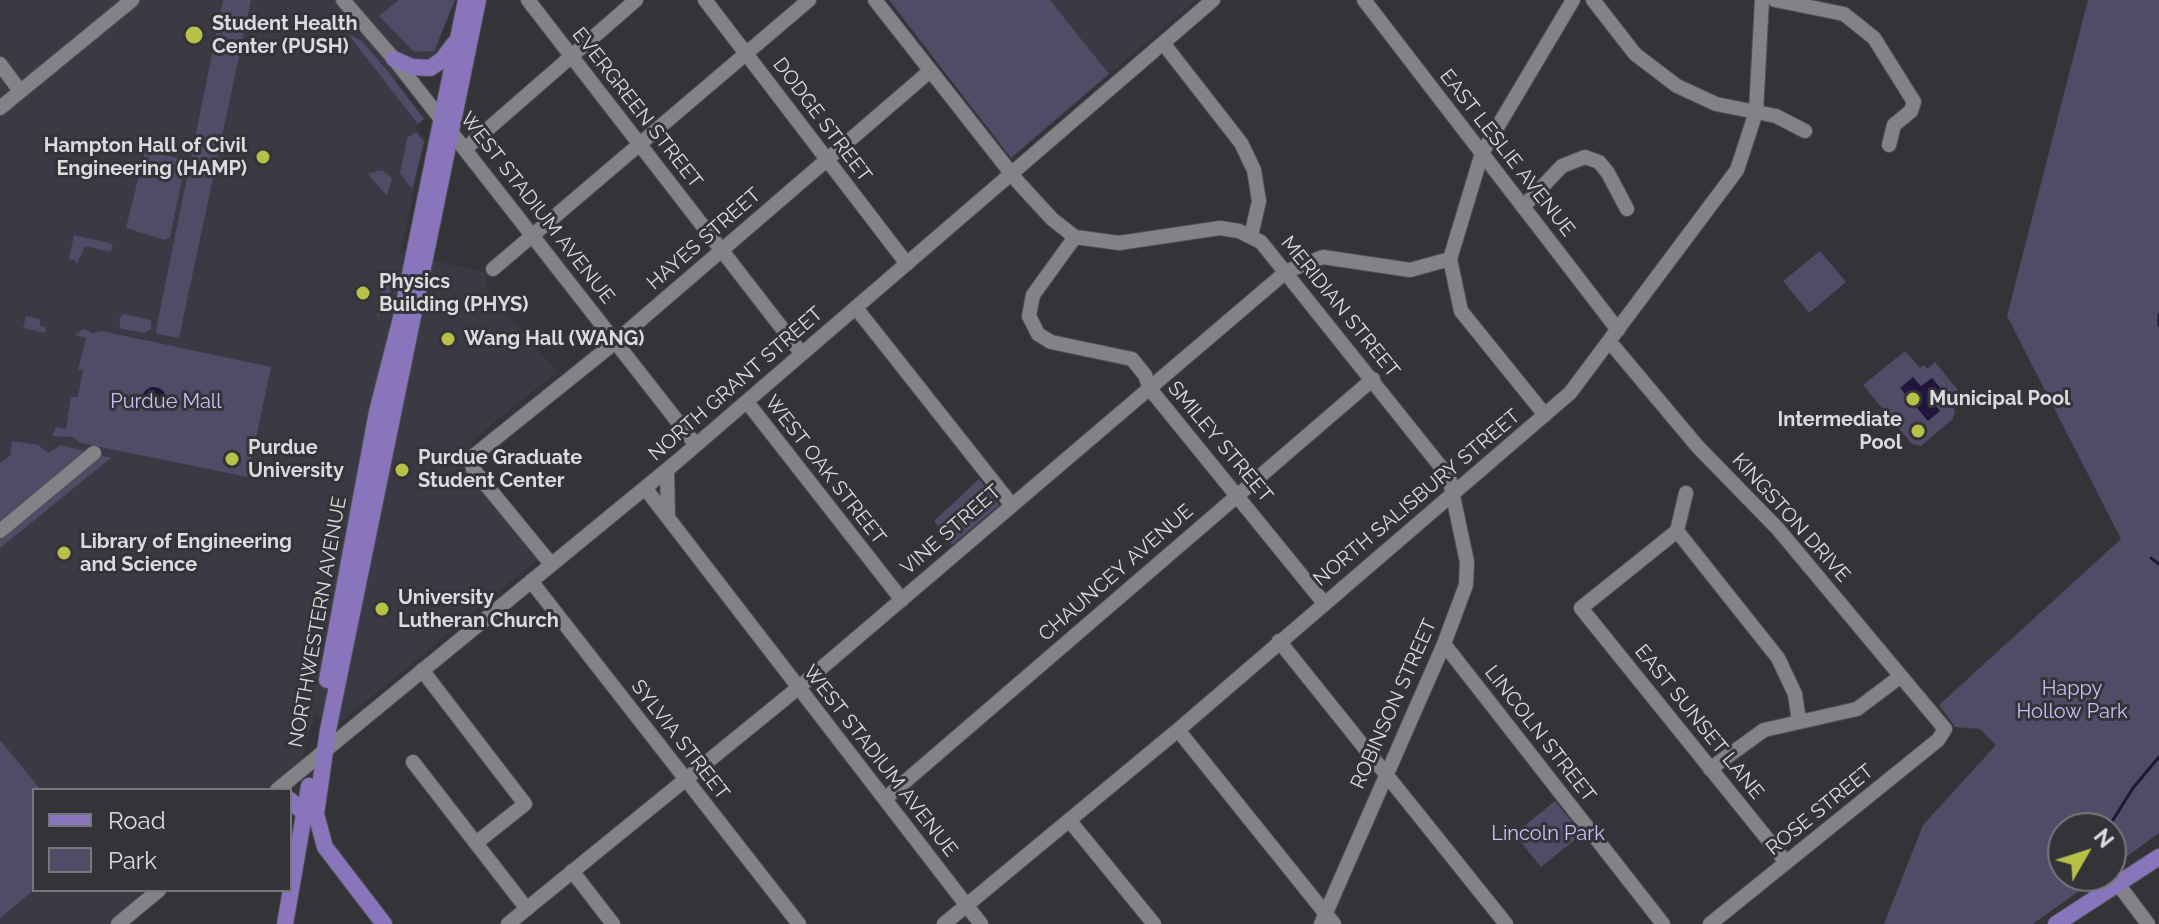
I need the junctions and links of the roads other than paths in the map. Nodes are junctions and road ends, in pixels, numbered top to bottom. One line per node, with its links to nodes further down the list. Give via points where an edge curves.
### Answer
1 (131, 0): 23 (street)
2 (343, 0): 20 (street, WEST STADIUM AVENUE)
3 (466, 0): 16 (main road, NORTHWESTERN AVENUE)
4 (478, 0): 28 (main road, NORTHWESTERN AVENUE)
5 (528, 0): 19 (street, EVERGREEN STREET)
6 (636, 0): 19 (street)
7 (705, 0): 18 (street, DODGE STREET)
8 (809, 0): 18 (street)
9 (875, 0): 22 (street)
10 (1213, 0): 17 (street, NORTH GRANT STREET)
11 (1573, 0): 32 (street)
12 (1593, 0): 25 (street, via 1635,54 1677,86 1716,104)
13 (1762, 0): 25 (street, NORTH SALISBURY STREET)
14 (1775, 0): 30 (street, via 1844,14 1874,38 1914,102 1894,125)
15 (1372, 3): 32 (street, EAST LESLIE AVENUE)
16 (457, 40): 20 (main road, via 430,68); 26 (main road, NORTHWESTERN AVENUE)
17 (1163, 43): 34 (street, NORTH GRANT STREET); 38 (street, via 1241,143 1254,170 1259,201)
18 (746, 53): 29 (street); 33 (street, DODGE STREET)
19 (572, 56): 29 (street, EVERGREEN STREET); 31 (street)
20 (394, 59): 26 (street, WEST STADIUM AVENUE)
21 (0, 64): 23 (street)
22 (930, 71): 33 (street, HAYES STREET); 34 (street)
23 (20, 91): 24 (street)
24 (0, 108)
25 (1756, 112): 27 (street); 46 (street, NORTH SALISBURY STREET, via 1737,170)
26 (441, 119): 28 (street, WEST STADIUM AVENUE); 76 (main road, NORTHWESTERN AVENUE, via 377,412)
27 (1805, 131)
28 (452, 133): 31 (street, WEST STADIUM AVENUE); 76 (main road, NORTHWESTERN AVENUE)
29 (641, 145): 37 (street); 40 (street, EVERGREEN STREET)
30 (1889, 145)
31 (465, 149): 37 (street, WEST STADIUM AVENUE)
32 (1482, 153): 35 (street, EAST LESLIE AVENUE); 41 (street)
33 (827, 159): 40 (street, HAYES STREET); 42 (street, DODGE STREET)
34 (1012, 175): 39 (street); 42 (street, NORTH GRANT STREET)
35 (1523, 207): 36 (street, via 1553,174 1585,157 1608,173); 46 (street, EAST LESLIE AVENUE)
36 (1627, 209)
37 (534, 235): 43 (street); 47 (street, WEST STADIUM AVENUE)
38 (1251, 236): 39 (street, MERIDIAN STREET, via 1220,228 1119,243); 44 (street, MERIDIAN STREET)
39 (1075, 237): 50 (street, SMILEY STREET, via 1033,295 1031,324 1051,342 1132,359)
40 (723, 249): 47 (street, HAYES STREET); 48 (street, EVERGREEN STREET)
41 (1450, 259): 44 (street, VINE STREET, via 1410,270 1323,257); 52 (street, via 1461,311)
42 (907, 264): 45 (street, NORTH GRANT STREET)
43 (493, 269)
44 (1287, 271): 49 (street, MERIDIAN STREET); 50 (street, VINE STREET)
45 (856, 308): 48 (street, NORTH GRANT STREET); 60 (street)
46 (1614, 335): 52 (street, NORTH SALISBURY STREET, via 1570,393); 71 (street, KINGSTON DRIVE, via 1698,447 1769,518)
47 (616, 341): 53 (street, WEST STADIUM AVENUE); 64 (street, HAYES STREET, via 474,456 471,465)
48 (802, 354): 51 (street, NORTH GRANT STREET)
49 (1373, 379): 58 (street, CHAUNCEY AVENUE); 59 (street, MERIDIAN STREET, via 1449,477)
50 (1150, 389): 58 (street, SMILEY STREET); 60 (street, VINE STREET)
51 (747, 402): 53 (street, NORTH GRANT STREET); 66 (street, WEST OAK STREET)
52 (1545, 415): 59 (street, NORTH SALISBURY STREET)
53 (696, 445): 55 (street, NORTH GRANT STREET)
54 (94, 453): 62 (street)
55 (667, 470): 56 (street, NORTH GRANT STREET); 61 (street)
56 (645, 488): 61 (street, WEST STADIUM AVENUE); 64 (street, NORTH GRANT STREET)
57 (1686, 493): 63 (street)
58 (1238, 494): 67 (street, SMILEY STREET); 82 (street, CHAUNCEY AVENUE)
59 (1451, 494): 67 (street, NORTH SALISBURY STREET); 69 (street, ROBINSON STREET, via 1468,578)
60 (1011, 504): 66 (street, VINE STREET)
61 (669, 520): 72 (street, WEST STADIUM AVENUE)
62 (0, 531)
63 (1677, 531): 73 (street, via 1778,658 1795,694); 78 (street, EAST SUNSET LANE, via 1581,608)
64 (551, 564): 65 (street, NORTH GRANT STREET)
65 (531, 581): 70 (street, NORTH GRANT STREET); 80 (street, SYLVIA STREET)
66 (902, 600): 72 (street, VINE STREET)
67 (1324, 603): 68 (street, NORTH SALISBURY STREET)
68 (1279, 641): 75 (street, NORTH SALISBURY STREET); 79 (street)
69 (1444, 644): 79 (street, ROBINSON STREET); 111 (street, LINCOLN STREET)
70 (422, 670): 76 (street, NORTH GRANT STREET); 86 (street, via 525,804)
71 (1901, 676): 73 (street, via 1857,709); 74 (street, KINGSTON DRIVE)
72 (798, 688): 80 (street, VINE STREET); 82 (street, WEST STADIUM AVENUE)
73 (1799, 721): 78 (street, via 1753,735)
74 (1941, 723): 90 (street, ROSE STREET, via 1945,729 1938,740)
75 (1178, 730): 85 (street, NORTH SALISBURY STREET); 100 (street)
76 (319, 755): 81 (street, NORTH GRANT STREET); 84 (main road, NORTHWESTERN AVENUE); 88 (main road, via 316,814)
77 (413, 762): 86 (street)
78 (1710, 769): 90 (street, EAST SUNSET LANE)
79 (1386, 773): 100 (street, ROBINSON STREET); 110 (street)
80 (685, 779): 91 (street, VINE STREET); 106 (street, SYLVIA STREET)
81 (279, 788)
82 (886, 798): 98 (street, WEST STADIUM AVENUE)
83 (292, 802): 84 (main road)
84 (305, 814): 87 (main road, NORTHWESTERN AVENUE)
85 (1069, 820): 98 (street, NORTH SALISBURY STREET); 109 (street)
86 (476, 843): 99 (street)
87 (300, 852): 88 (main road, via 312,846); 93 (main road, NORTHWESTERN AVENUE)
88 (331, 856): 103 (main road)
89 (2159, 857): 92 (main road)
90 (1786, 862): 112 (street, ROSE STREET)
91 (572, 871): 99 (street, VINE STREET); 105 (street)
92 (2127, 878)
93 (292, 890)
94 (157, 892): 101 (street)
95 (292, 892): 102 (main road, NORTHWESTERN AVENUE)
96 (2106, 892): 113 (main road)
97 (2124, 892): 114 (street)
98 (967, 906): 107 (street, NORTH SALISBURY STREET); 108 (street, WEST STADIUM AVENUE)
99 (527, 909): 104 (street, VINE STREET)
100 (1327, 921)
101 (118, 924)
102 (285, 924)
103 (384, 924)
104 (508, 924)
105 (613, 924)
106 (799, 924)
107 (944, 924)
108 (981, 924)
109 (1154, 924)
110 (1506, 924)
111 (1663, 924)
112 (1710, 924)
113 (2056, 924)
114 (2148, 924)

